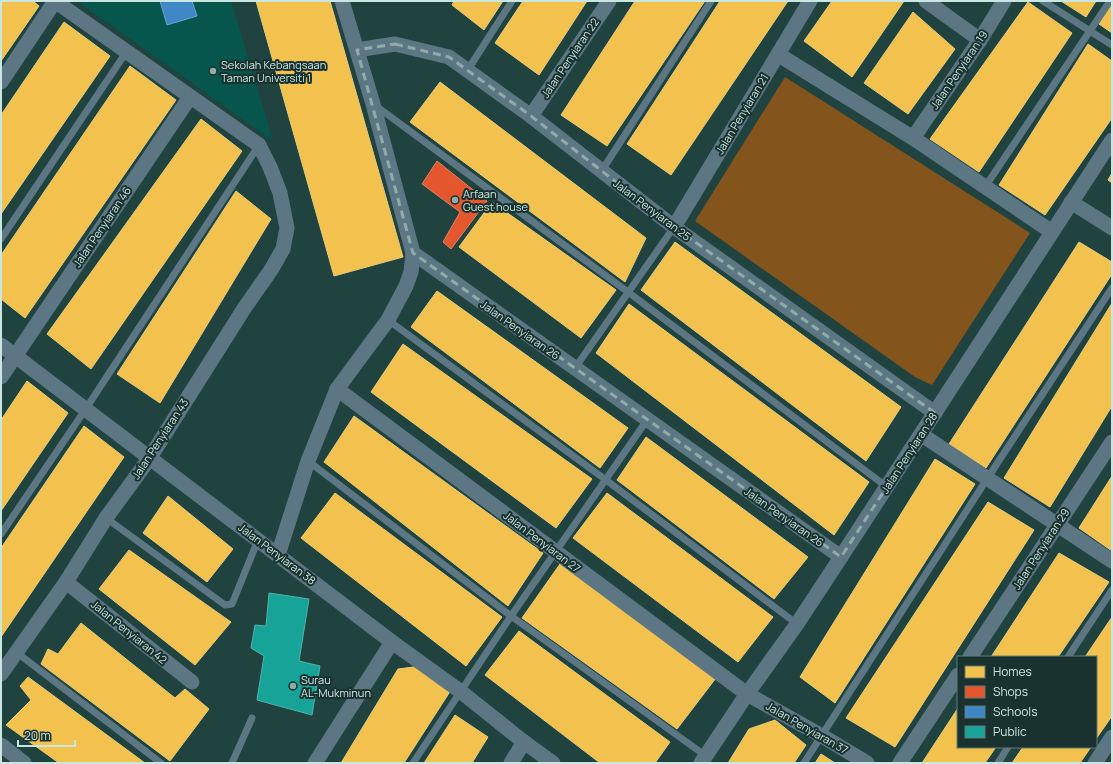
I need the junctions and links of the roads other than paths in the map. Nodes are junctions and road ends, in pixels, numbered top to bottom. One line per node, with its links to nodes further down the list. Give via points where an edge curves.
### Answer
1 (55, 1): 15 (street); 18 (street)
2 (342, 1): 14 (street)
3 (512, 1): 17 (lane)
4 (609, 1): 21 (street, Jalan Penyiaran 22)
5 (711, 1): 25 (lane)
6 (810, 1): 16 (street, Jalan Penyiaran 21)
7 (926, 1): 12 (street)
8 (1043, 1): 11 (lane)
9 (1110, 1): 11 (lane)
10 (1001, 2): 12 (street, Jalan Penyiaran 19)
11 (1090, 32): 13 (lane); 26 (lane)
12 (980, 40): 22 (street, Jalan Penyiaran 19)
13 (1112, 45)
14 (357, 50): 17 (street, Jalan Penyiaran 25, via 395,44 449,57); 20 (street)
15 (126, 51): 19 (street); 31 (lane)
16 (779, 55): 22 (street); 28 (street, Jalan Penyiaran 21)
17 (467, 70): 21 (street, Jalan Penyiaran 25)
18 (1, 82)
19 (190, 97): 24 (street); 37 (street, Jalan Penyiaran 46)
20 (373, 104): 32 (street); 34 (lane)
21 (531, 116): 25 (street, Jalan Penyiaran 25)
22 (913, 138): 26 (street)
23 (1112, 140): 27 (street, Jalan Penyiaran 28)
24 (259, 145): 41 (lane); 46 (street, Jalan Penyiaran 43, via 280,193 287,228 283,249)
25 (601, 172): 28 (street, Jalan Penyiaran 25)
26 (985, 187): 30 (street)
27 (1072, 202): 29 (street); 30 (street, Jalan Penyiaran 28)
28 (674, 227): 34 (lane); 42 (street, Jalan Penyiaran 25)
29 (1112, 228)
30 (1052, 232): 42 (street, Jalan Penyiaran 28)
31 (1, 239)
32 (413, 253): 35 (street, via 406,286); 38 (street, Jalan Penyiaran 26)
33 (1112, 288): 48 (lane)
34 (628, 292): 38 (lane); 50 (lane)
35 (388, 320): 40 (street); 49 (lane)
36 (1, 345): 37 (street, Jalan Penyiaran 38)
37 (15, 356): 39 (street, Jalan Penyiaran 46); 41 (street, Jalan Penyiaran 38)
38 (574, 368): 43 (street, Jalan Penyiaran 26)
39 (1, 377)
40 (337, 389): 47 (street); 55 (street, Jalan Penyiaran 27)
41 (85, 410): 46 (street, Jalan Penyiaran 38); 53 (lane)
42 (935, 413): 44 (street, Jalan Penyiaran 28)
43 (647, 420): 49 (lane); 57 (street, Jalan Penyiaran 26)
44 (922, 435): 48 (street); 50 (street, Jalan Penyiaran 28)
45 (1112, 442): 52 (street, Jalan Penyiaran 29)
46 (149, 458): 51 (street, Jalan Penyiaran 43); 54 (street, Jalan Penyiaran 38)
47 (308, 461): 56 (street); 61 (lane)
48 (987, 479): 52 (street); 73 (lane)
49 (606, 480): 55 (lane); 62 (lane)
50 (888, 487): 57 (street, Jalan Penyiaran 28)
51 (106, 518): 54 (lane, via 224,605 232,604); 59 (street, Jalan Penyiaran 43)
52 (1057, 525): 58 (street); 65 (street, Jalan Penyiaran 29)
53 (1, 534)
54 (258, 539): 56 (street, Jalan Penyiaran 38)
55 (555, 552): 61 (lane); 71 (street, Jalan Penyiaran 27)
56 (278, 555): 63 (street, Jalan Penyiaran 38)
57 (841, 557): 62 (street, Jalan Penyiaran 28)
58 (1112, 561)
59 (66, 582): 64 (street, Jalan Penyiaran 43); 69 (street, Jalan Penyiaran 42)
60 (1112, 590): 66 (lane)
61 (511, 616): 70 (lane); 78 (lane)
62 (797, 624): 71 (street, Jalan Penyiaran 28)
63 (392, 642): 70 (street, Jalan Penyiaran 38); 82 (street)
64 (16, 652): 67 (street, Jalan Penyiaran 43); 80 (lane)
65 (971, 656)
66 (1069, 656)
67 (1, 674)
68 (957, 677): 88 (street)
69 (192, 682)
70 (460, 691): 75 (street, Jalan Penyiaran 38); 83 (lane)
71 (747, 694): 73 (street, Jalan Penyiaran 37); 78 (street, Jalan Penyiaran 28)
72 (252, 718): 81 (lane)
73 (822, 736): 86 (lane); 87 (street, Jalan Penyiaran 37)
74 (1112, 737): 90 (street)
75 (524, 742): 84 (street); 85 (street, Jalan Penyiaran 38)
76 (1, 745): 79 (street)
77 (1007, 748): 89 (lane)
78 (703, 759)
79 (24, 763)
80 (161, 763)
81 (232, 763)
82 (315, 763)
83 (413, 763)
84 (511, 763)
85 (553, 763)
86 (804, 763)
87 (867, 763)
88 (900, 763)
89 (998, 763)
90 (1095, 763)

